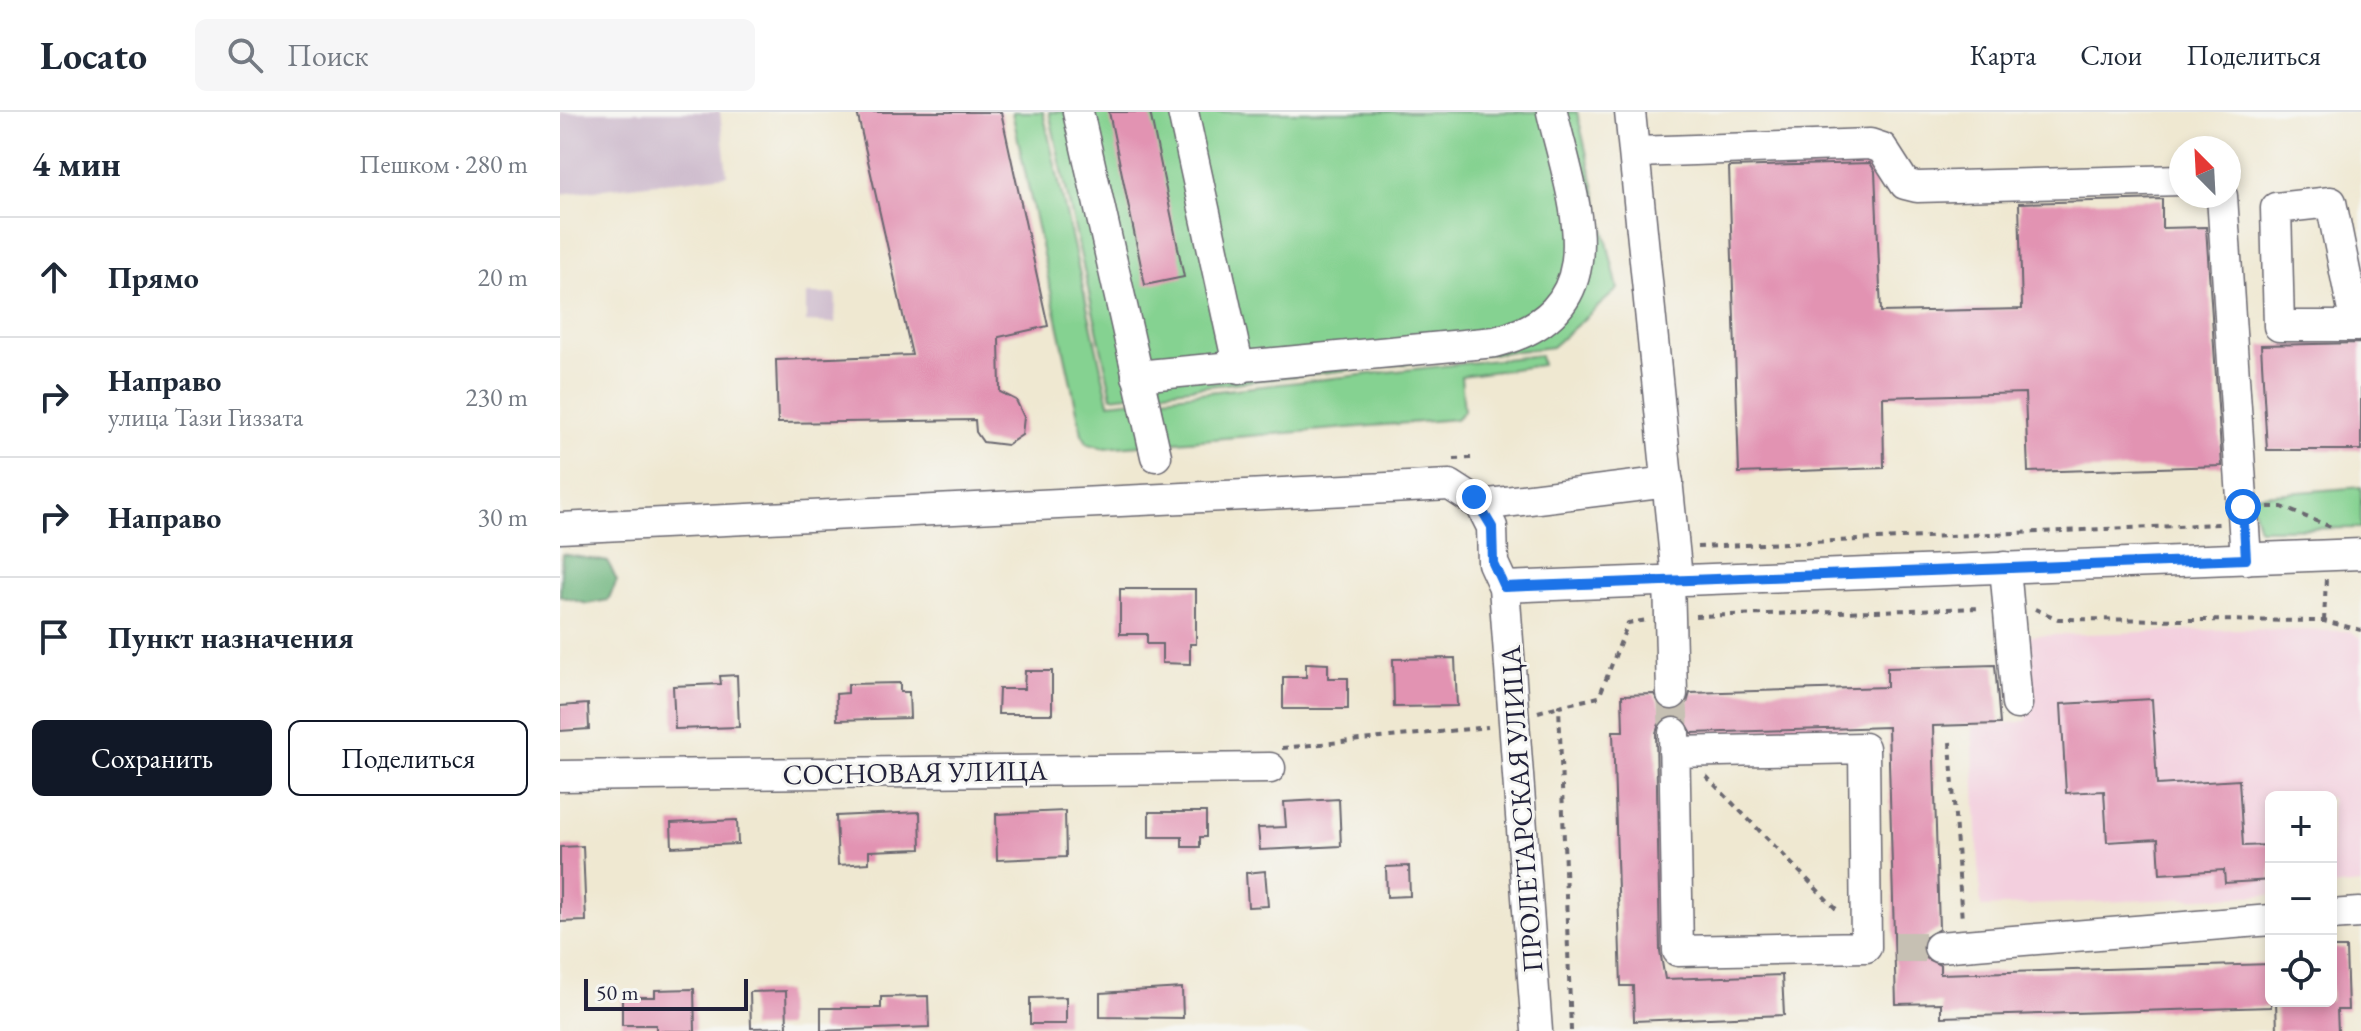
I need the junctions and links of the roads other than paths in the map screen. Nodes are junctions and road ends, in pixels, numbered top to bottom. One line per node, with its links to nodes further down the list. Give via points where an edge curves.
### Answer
1 (1078, 112): 9 (street)
2 (1183, 112): 8 (street)
3 (1552, 112): 8 (street, via 1581,233 1580,261 1560,305 1540,324 1495,342)
4 (1630, 112): 5 (street)
5 (1636, 152): 6 (street, via 1870,144 1882,148 1905,184 1917,187); 11 (street)
6 (2169, 180)
7 (2223, 208): 15 (street)
8 (1239, 369): 9 (street)
9 (1137, 376): 10 (street)
10 (1156, 456)
11 (1668, 482): 12 (street); 17 (street)
12 (1481, 505): 13 (street, via 1450,485); 18 (street, ПРОЛЕТАРСКАЯ УЛИЦА, via 1492,527 1493,563)
13 (560, 528)
14 (2361, 554): 15 (street)
15 (2246, 559): 16 (street)
16 (2005, 567): 17 (street); 20 (street)
17 (1673, 579): 18 (street); 19 (street)
18 (1504, 587): 26 (street, ПРОЛЕТАРСКАЯ УЛИЦА)
19 (1672, 694)
20 (2017, 704)
21 (1270, 768): 22 (street, СОСНОВАЯ УЛИЦА)
22 (560, 776)
23 (2265, 921): 25 (street)
24 (1866, 940): 24 (street, via 1866,947 1678,951 1677,746 1864,748)
25 (1951, 948)
26 (1537, 1031)

